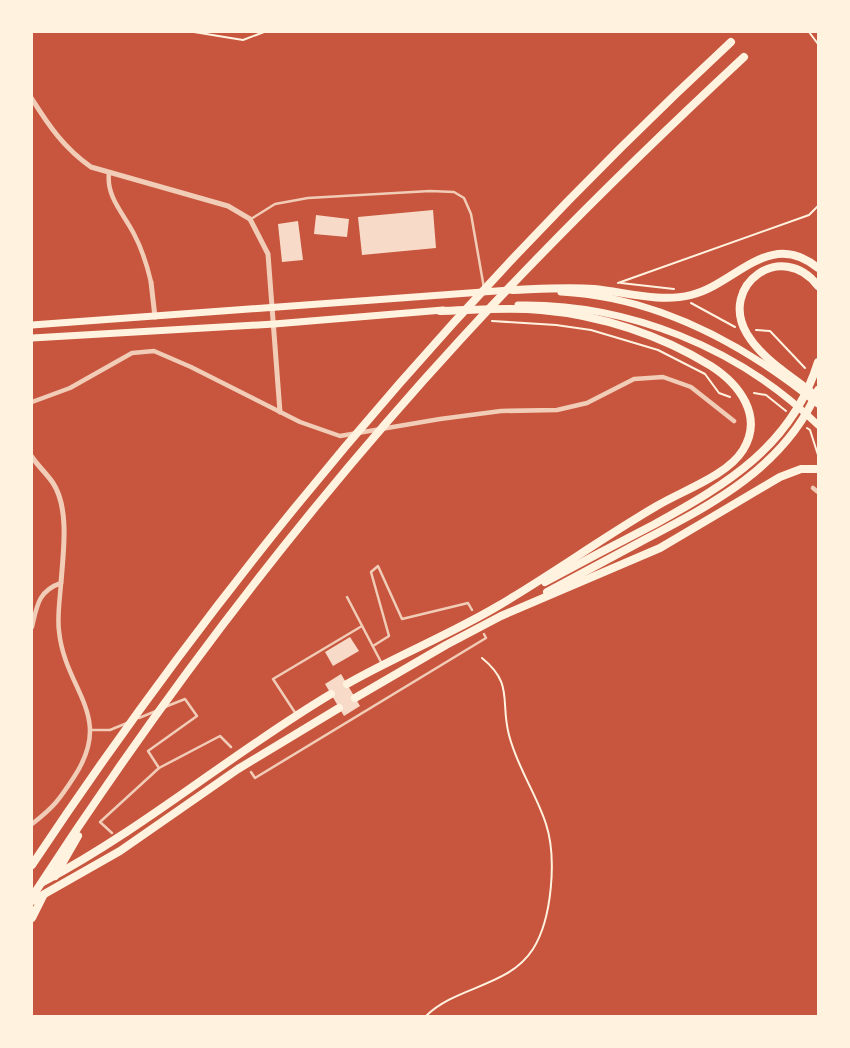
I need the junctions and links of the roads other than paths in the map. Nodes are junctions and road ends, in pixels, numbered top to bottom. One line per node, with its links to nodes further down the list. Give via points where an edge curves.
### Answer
1 (731, 42): 52 (highway, via 572,195 445,330 280,523 106,756)
2 (744, 57): 47 (highway, via 587,206 469,331 295,534)
3 (32, 99): 4 (street, via 72,154)
4 (109, 173): 5 (street, via 228,206); 7 (street, via 112,198 135,236)
5 (250, 219): 10 (lane, via 275,204 308,198 454,192 464,198 471,214); 11 (street, via 268,254)
6 (818, 268): 9 (highway, via 801,257 771,255 704,291 681,297 576,288)
7 (151, 282): 13 (street)
8 (818, 286): 19 (highway, via 799,269 783,265 765,269 746,287 740,305 753,342)
9 (513, 290): 10 (highway); 19 (highway, via 599,296 672,316 760,360)
10 (485, 291): 11 (highway)
11 (273, 308): 13 (highway); 14 (street)
12 (440, 311): 14 (highway); 24 (highway, via 553,306 640,322 736,362); 31 (highway, via 539,310 641,333 714,368 741,392 750,411 747,443 725,468)
13 (155, 317): 15 (highway)
14 (274, 324): 16 (highway); 21 (street)
15 (32, 325)
16 (32, 338)
17 (818, 362): 23 (highway)
18 (818, 390): 23 (highway)
19 (818, 401)
20 (32, 402): 21 (street, via 70,388 132,353 154,351)
21 (280, 412): 22 (street, via 340,436 500,411 557,410 587,403 634,379 663,377 691,387)
22 (734, 421)
23 (794, 423): 31 (highway, via 721,486); 33 (highway, via 768,462 728,494)
24 (818, 425)
25 (32, 457): 29 (street, via 55,485 64,520)
26 (818, 469): 33 (highway, via 801,469 780,477 660,548)
27 (813, 488): 28 (street)
28 (818, 492)
29 (61, 583): 35 (street, via 43,594); 45 (street, via 59,632)
30 (347, 597): 34 (lane)
31 (497, 607): 38 (highway)
32 (472, 610): 37 (lane, via 468,603 402,619 378,566 371,572 389,636)
33 (501, 616): 39 (highway)
34 (362, 626): 37 (lane); 44 (lane, via 273,679)
35 (32, 627)
36 (484, 634): 49 (lane, via 486,638 255,778)
37 (373, 646): 38 (lane)
38 (382, 664): 39 (lane); 40 (highway)
39 (390, 678): 42 (highway)
40 (347, 684)
41 (331, 694): 44 (highway)
42 (355, 698)
43 (339, 708): 54 (highway, via 238,769 120,851)
44 (296, 714): 53 (highway, via 114,842)
45 (92, 730): 48 (lane, via 110,730 185,699 197,716 148,751); 50 (street, via 78,771 54,807)
46 (231, 747): 48 (lane, via 220,736)
47 (119, 767): 54 (highway); 55 (highway)
48 (159, 768): 51 (lane, via 100,822)
49 (251, 772)
50 (32, 824)
51 (112, 833)
52 (32, 866)
53 (32, 889)
54 (32, 899)
55 (32, 918)

